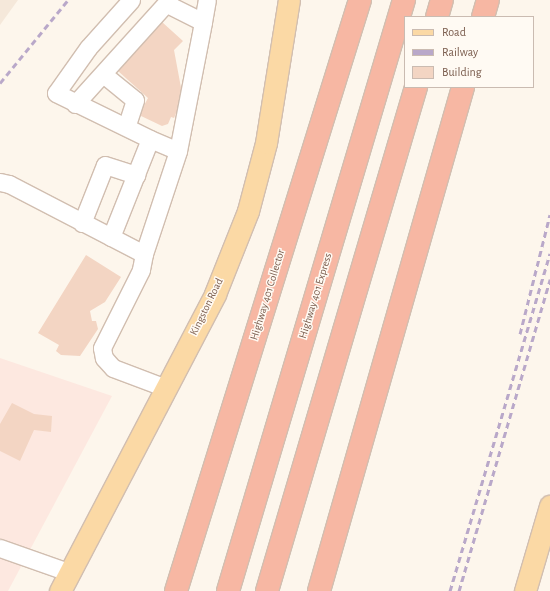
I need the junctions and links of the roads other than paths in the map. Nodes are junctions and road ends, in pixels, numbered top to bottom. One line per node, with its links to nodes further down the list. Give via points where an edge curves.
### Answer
1 (132, 0): 15 (street, via 88,48 56,93)
2 (207, 0): 11 (street)
3 (289, 0): 24 (main road, Kingston Road, via 266,143 248,211 215,294)
4 (360, 0): 28 (highway, Highway 401 Collector)
5 (404, 0): 29 (highway, Highway 401 Express)
6 (442, 0): 9 (highway)
7 (488, 0): 10 (highway)
8 (168, 2): 11 (street); 12 (street)
9 (437, 16)
10 (483, 16)
11 (203, 22): 18 (street)
12 (103, 74): 15 (street); 16 (street, via 135,100)
13 (416, 88): 30 (highway)
14 (463, 88): 31 (highway)
15 (75, 104): 16 (street)
16 (126, 127): 17 (street)
17 (150, 139): 18 (street); 19 (street)
18 (178, 151): 23 (street)
19 (136, 175): 21 (street, via 104,165); 22 (street)
20 (0, 182): 21 (street, via 9,184)
21 (82, 223): 22 (street)
22 (111, 237): 23 (street)
23 (144, 254): 24 (street, via 140,270 102,348 104,358 113,368)
24 (166, 388): 27 (main road, Kingston Road)
25 (550, 506): 32 (main road)
26 (0, 548): 27 (street)
27 (66, 582)
28 (176, 591)
29 (228, 591)
30 (267, 591)
31 (319, 591)
32 (525, 591)

